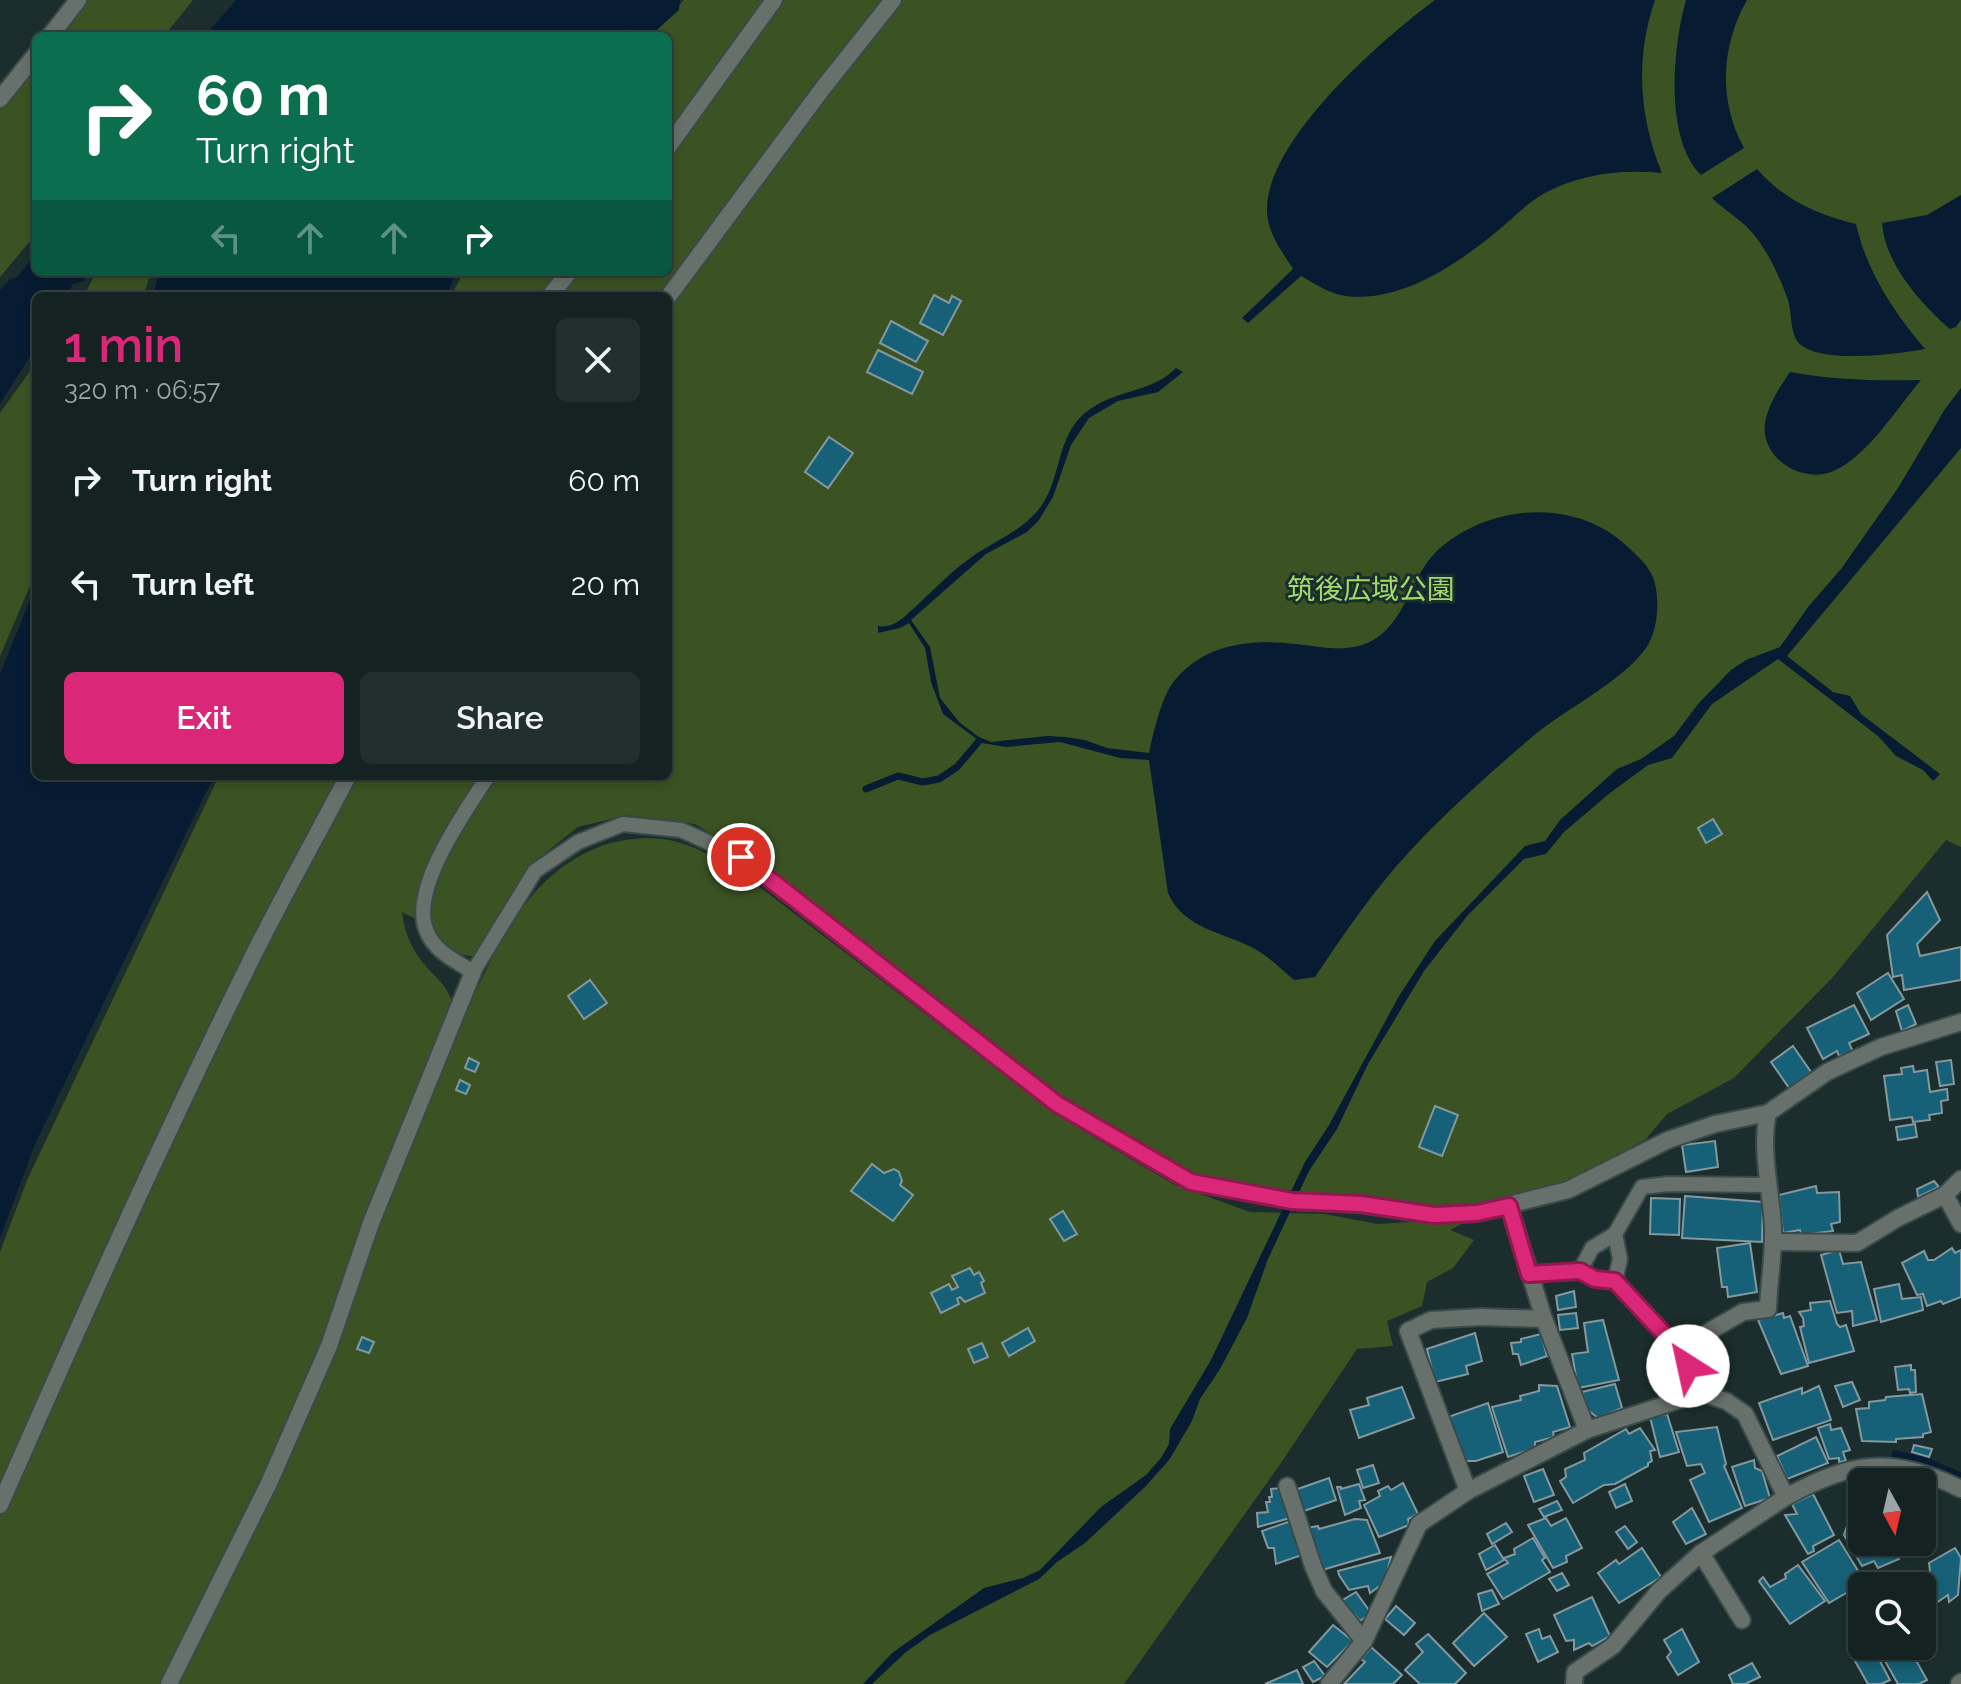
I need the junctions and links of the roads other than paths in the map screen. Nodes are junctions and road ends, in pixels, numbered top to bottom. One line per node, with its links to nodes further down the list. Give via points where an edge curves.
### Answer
1 (78, 0): 4 (street)
2 (774, 0): 7 (street)
3 (893, 0): 10 (street)
4 (53, 32)
5 (32, 59): 6 (street)
6 (0, 99)
7 (672, 141)
8 (566, 276): 9 (street)
9 (553, 292)
10 (672, 292)
11 (346, 780): 35 (street, via 190,1085)
12 (486, 780): 13 (lane, via 435,865 421,910 427,934 444,954)
13 (473, 972): 19 (lane, via 535,871 578,842 623,824 681,830 741,857 1057,1104 1191,1182); 39 (street, via 371,1223 329,1346 269,1483)
14 (1961, 1022): 15 (street, via 1881,1047)
15 (1768, 1113): 17 (street); 20 (street, via 1668,1140 1568,1190)
16 (1961, 1179): 18 (street)
17 (1769, 1185): 22 (lane, via 1642,1187); 23 (street)
18 (1945, 1195): 21 (street); 23 (street, via 1857,1243)
19 (1292, 1201): 20 (street, via 1434,1215)
20 (1509, 1206): 25 (street)
21 (1961, 1224)
22 (1615, 1234): 24 (lane, via 1592,1248); 26 (lane, via 1620,1259)
23 (1773, 1242): 28 (street, via 1768,1309 1743,1312)
24 (1580, 1271): 25 (lane); 26 (lane)
25 (1529, 1274): 27 (street)
26 (1615, 1281): 28 (lane, via 1665,1335)
27 (1544, 1319): 30 (street); 33 (street, via 1431,1320 1408,1331)
28 (1684, 1346): 29 (street)
29 (1701, 1393): 30 (street); 34 (street, via 1745,1414)
30 (1587, 1430): 33 (street)
31 (1287, 1486): 38 (street, via 1324,1591)
32 (1961, 1489): 34 (street, via 1925,1472 1877,1465 1852,1468)
33 (1468, 1491): 38 (street, via 1419,1524)
34 (1786, 1497): 36 (street)
35 (0, 1505)
36 (1701, 1553): 37 (street); 41 (street, via 1659,1591 1613,1646 1575,1672)
37 (1742, 1620)
38 (1364, 1641): 40 (street)
39 (169, 1684)
40 (1329, 1684)
41 (1574, 1684)

